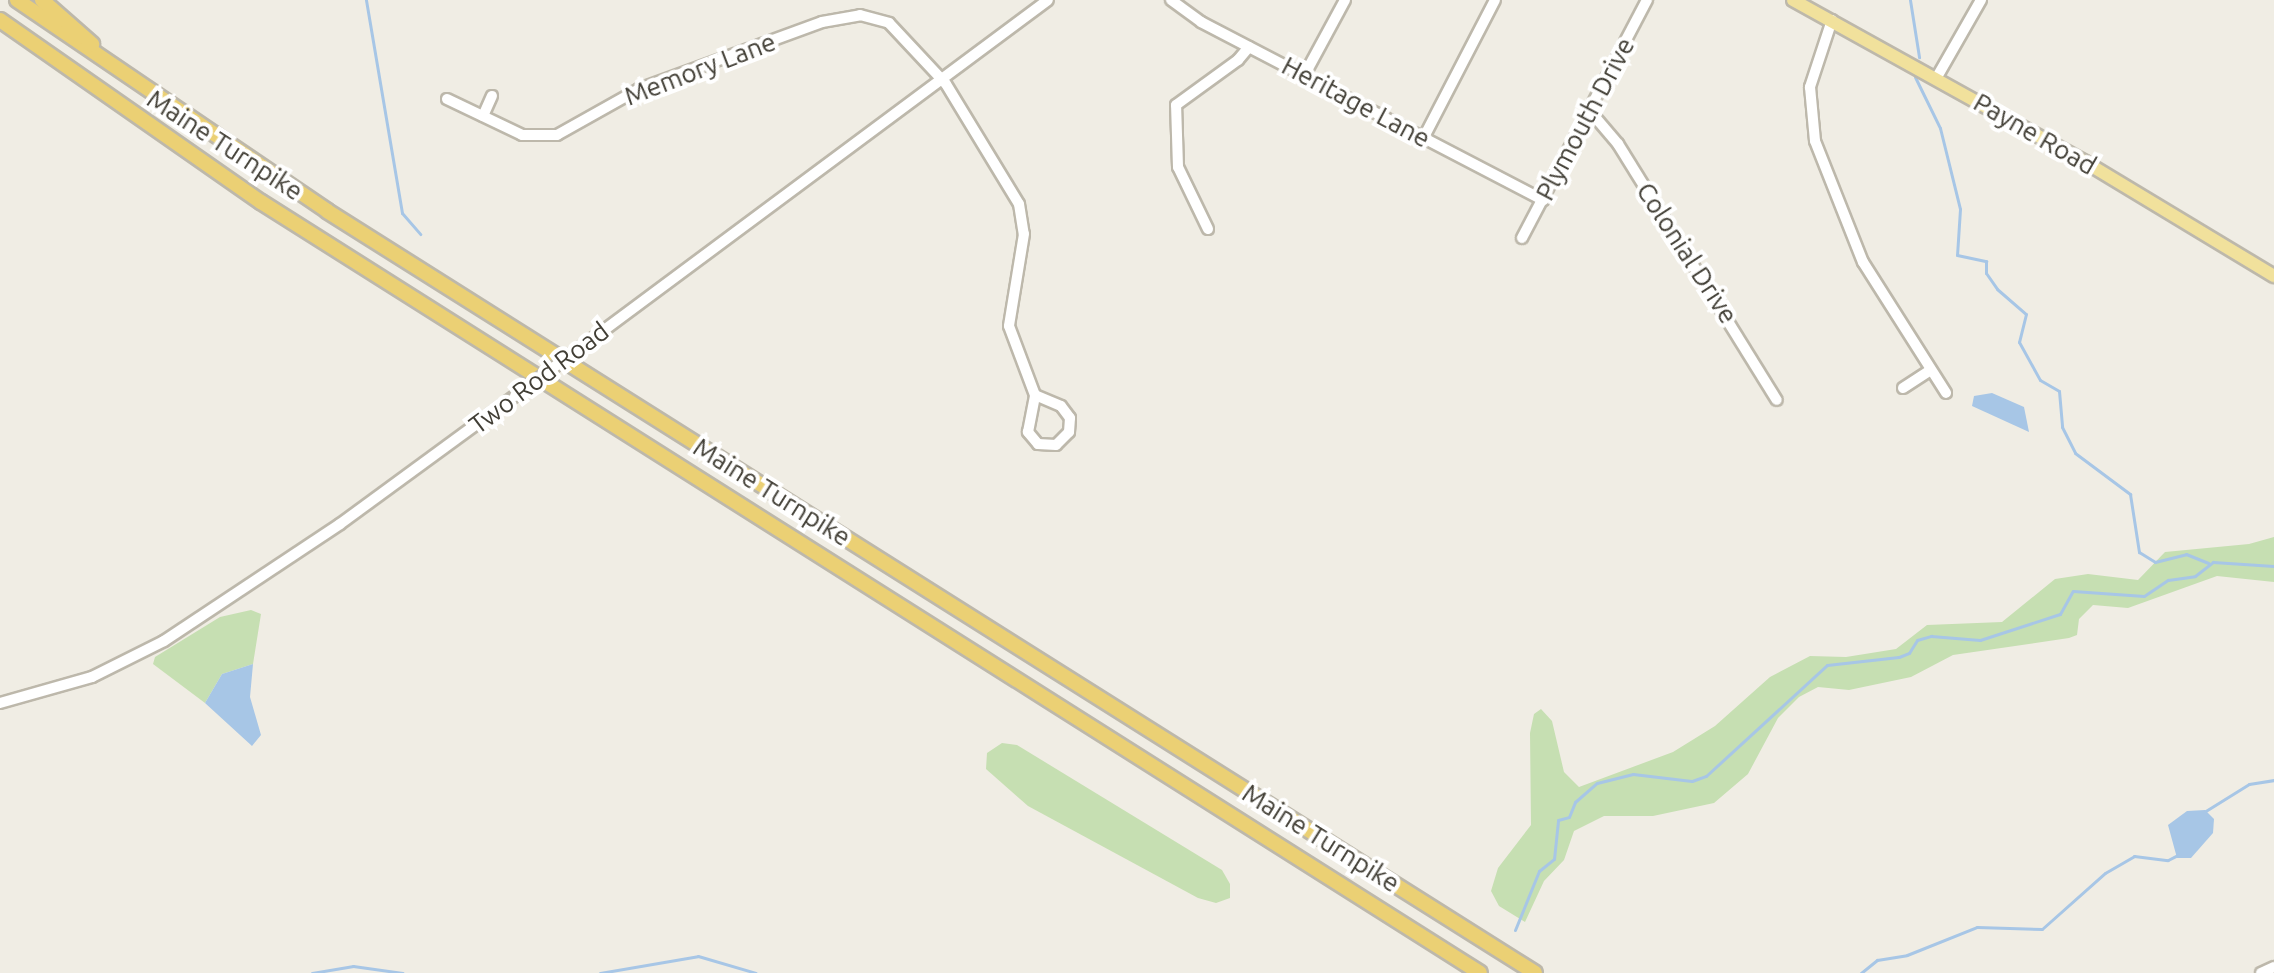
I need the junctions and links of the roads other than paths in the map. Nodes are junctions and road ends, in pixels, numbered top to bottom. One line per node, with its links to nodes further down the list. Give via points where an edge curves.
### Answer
1 (17, 0): 16 (highway, Maine Turnpike)
2 (42, 0): 16 (highway)
3 (1048, 0): 15 (street, Two Rod Road)
4 (1171, 0): 12 (street, Heritage Lane)
5 (1345, 0): 13 (street)
6 (1495, 0): 21 (street)
7 (1647, 0): 19 (street, Plymouth Drive)
8 (1793, 0): 11 (main road, Payne Road)
9 (1981, 0): 14 (street)
10 (0, 20): 33 (highway, Maine Turnpike, via 261,202)
11 (1832, 20): 14 (main road, Payne Road); 26 (street, via 1810,87 1815,141 1863,262)
12 (1249, 47): 13 (street, Heritage Lane); 23 (street, via 1176,105 1178,167)
13 (1305, 74): 21 (street, Heritage Lane)
14 (1937, 77): 25 (main road, Payne Road)
15 (941, 78): 20 (street, Memory Lane, via 895,27 874,17 848,16 639,89 557,135 522,135); 29 (street, Memory Lane, via 1021,210 1024,234 1009,326); 31 (street, Two Rod Road, bridge, via 340,524 164,641 92,677)
16 (149, 95): 34 (highway, Maine Turnpike)
17 (492, 96): 20 (street)
18 (447, 99): 20 (street, Memory Lane)
19 (1590, 111): 22 (street, Plymouth Drive); 30 (street, Colonial Drive, via 1618,144)
20 (483, 116)
21 (1424, 137): 22 (street, Heritage Lane)
22 (1543, 200): 24 (street, Plymouth Drive)
23 (1208, 229)
24 (1522, 238)
25 (2274, 276)
26 (1931, 370): 27 (street); 28 (street)
27 (1903, 388)
28 (1946, 393)
29 (1035, 395): 29 (street, via 1028,432 1042,445 1056,445 1069,432 1070,418 1061,406)
30 (1777, 400)
31 (0, 703)
32 (2274, 967): 35 (street)
33 (1480, 973)
34 (1535, 973)
35 (2261, 973)

